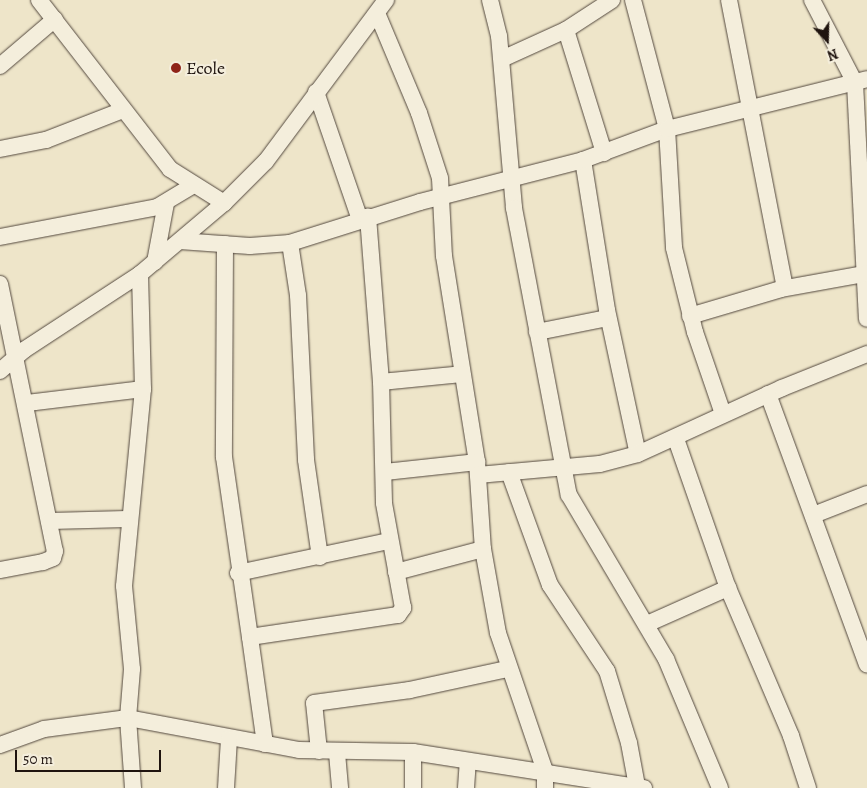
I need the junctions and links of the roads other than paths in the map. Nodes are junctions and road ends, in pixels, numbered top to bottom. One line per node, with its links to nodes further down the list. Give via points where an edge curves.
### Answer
1 (39, 0): 8 (street)
2 (490, 0): 10 (street, via 497,18)
3 (612, 0): 9 (street)
4 (633, 0): 16 (street)
5 (729, 0): 14 (street)
6 (812, 0): 12 (street)
7 (382, 6): 13 (street); 22 (street, via 440,178)
8 (55, 19): 11 (street); 15 (street)
9 (566, 30): 10 (street); 18 (street)
10 (502, 59): 20 (street)
11 (0, 66)
12 (861, 81): 14 (street); 32 (street)
13 (316, 92): 24 (street, via 266,161); 25 (street)
14 (752, 108): 16 (street); 34 (street)
15 (123, 110): 17 (street, via 46,140); 21 (street, via 170,169)
16 (667, 129): 18 (street); 35 (street, via 670,214)
17 (0, 149)
18 (604, 153): 19 (street)
19 (582, 160): 20 (street); 36 (street)
20 (511, 179): 22 (street); 38 (street)
21 (192, 186): 23 (street); 24 (street)
22 (440, 198): 25 (street); 42 (street, via 444,256)
23 (166, 203): 26 (street); 30 (street)
24 (224, 203): 27 (street)
25 (364, 219): 28 (street); 43 (street)
26 (0, 237)
27 (180, 241): 29 (street); 30 (street)
28 (290, 243): 29 (street); 60 (street, via 298,295 306,460)
29 (225, 244): 63 (street, via 222,422)
30 (154, 262): 31 (street)
31 (140, 274): 40 (street); 44 (street)
32 (864, 274): 34 (street); 37 (street)
33 (0, 284): 40 (street)
34 (785, 288): 35 (street)
35 (690, 316): 47 (street)
36 (608, 318): 38 (street); 49 (street)
37 (867, 319)
38 (537, 332): 50 (street)
39 (867, 354): 45 (street)
40 (18, 356): 41 (street); 46 (street)
41 (0, 370)
42 (462, 374): 43 (street); 51 (street)
43 (381, 382): 52 (street)
44 (143, 389): 46 (street); 56 (street)
45 (768, 394): 47 (street); 55 (street)
46 (27, 403): 57 (street)
47 (723, 414): 48 (street)
48 (676, 439): 49 (street); 64 (street)
49 (638, 454): 50 (street, via 600,464)
50 (564, 467): 53 (street); 65 (street, via 574,508)
51 (477, 468): 52 (street); 53 (street); 59 (street)
52 (385, 472): 58 (street)
53 (509, 472): 78 (street, via 550,585 607,671)
54 (867, 494): 55 (street)
55 (816, 514): 67 (street)
56 (128, 519): 57 (street); 69 (street, via 124,586 132,669)
57 (50, 521): 61 (street, via 55,551 53,558)
58 (389, 540): 60 (street); 62 (street)
59 (483, 549): 62 (street); 68 (street)
60 (320, 557): 63 (street)
61 (0, 570)
62 (396, 572): 66 (street, via 403,608 398,615 324,629)
63 (238, 573): 66 (street)
64 (728, 588): 65 (street); 86 (street, via 791,736)
65 (647, 624): 85 (street, via 685,700)
66 (250, 637): 71 (street)
67 (867, 664)
68 (507, 668): 73 (street, via 410,690 314,703); 77 (street)
69 (128, 718): 70 (street); 72 (street, via 44,729); 79 (street)
70 (229, 739): 71 (street); 80 (street)
71 (265, 744): 73 (street)
72 (0, 745)
73 (319, 751): 75 (street)
74 (413, 752): 75 (street); 76 (street); 82 (street)
75 (337, 753): 81 (street)
76 (468, 762): 77 (street); 83 (street)
77 (545, 771): 78 (street); 84 (street)
78 (641, 787)
79 (133, 788)
80 (226, 788)
81 (340, 788)
82 (413, 788)
83 (466, 788)
84 (545, 788)
85 (720, 788)
86 (808, 788)

